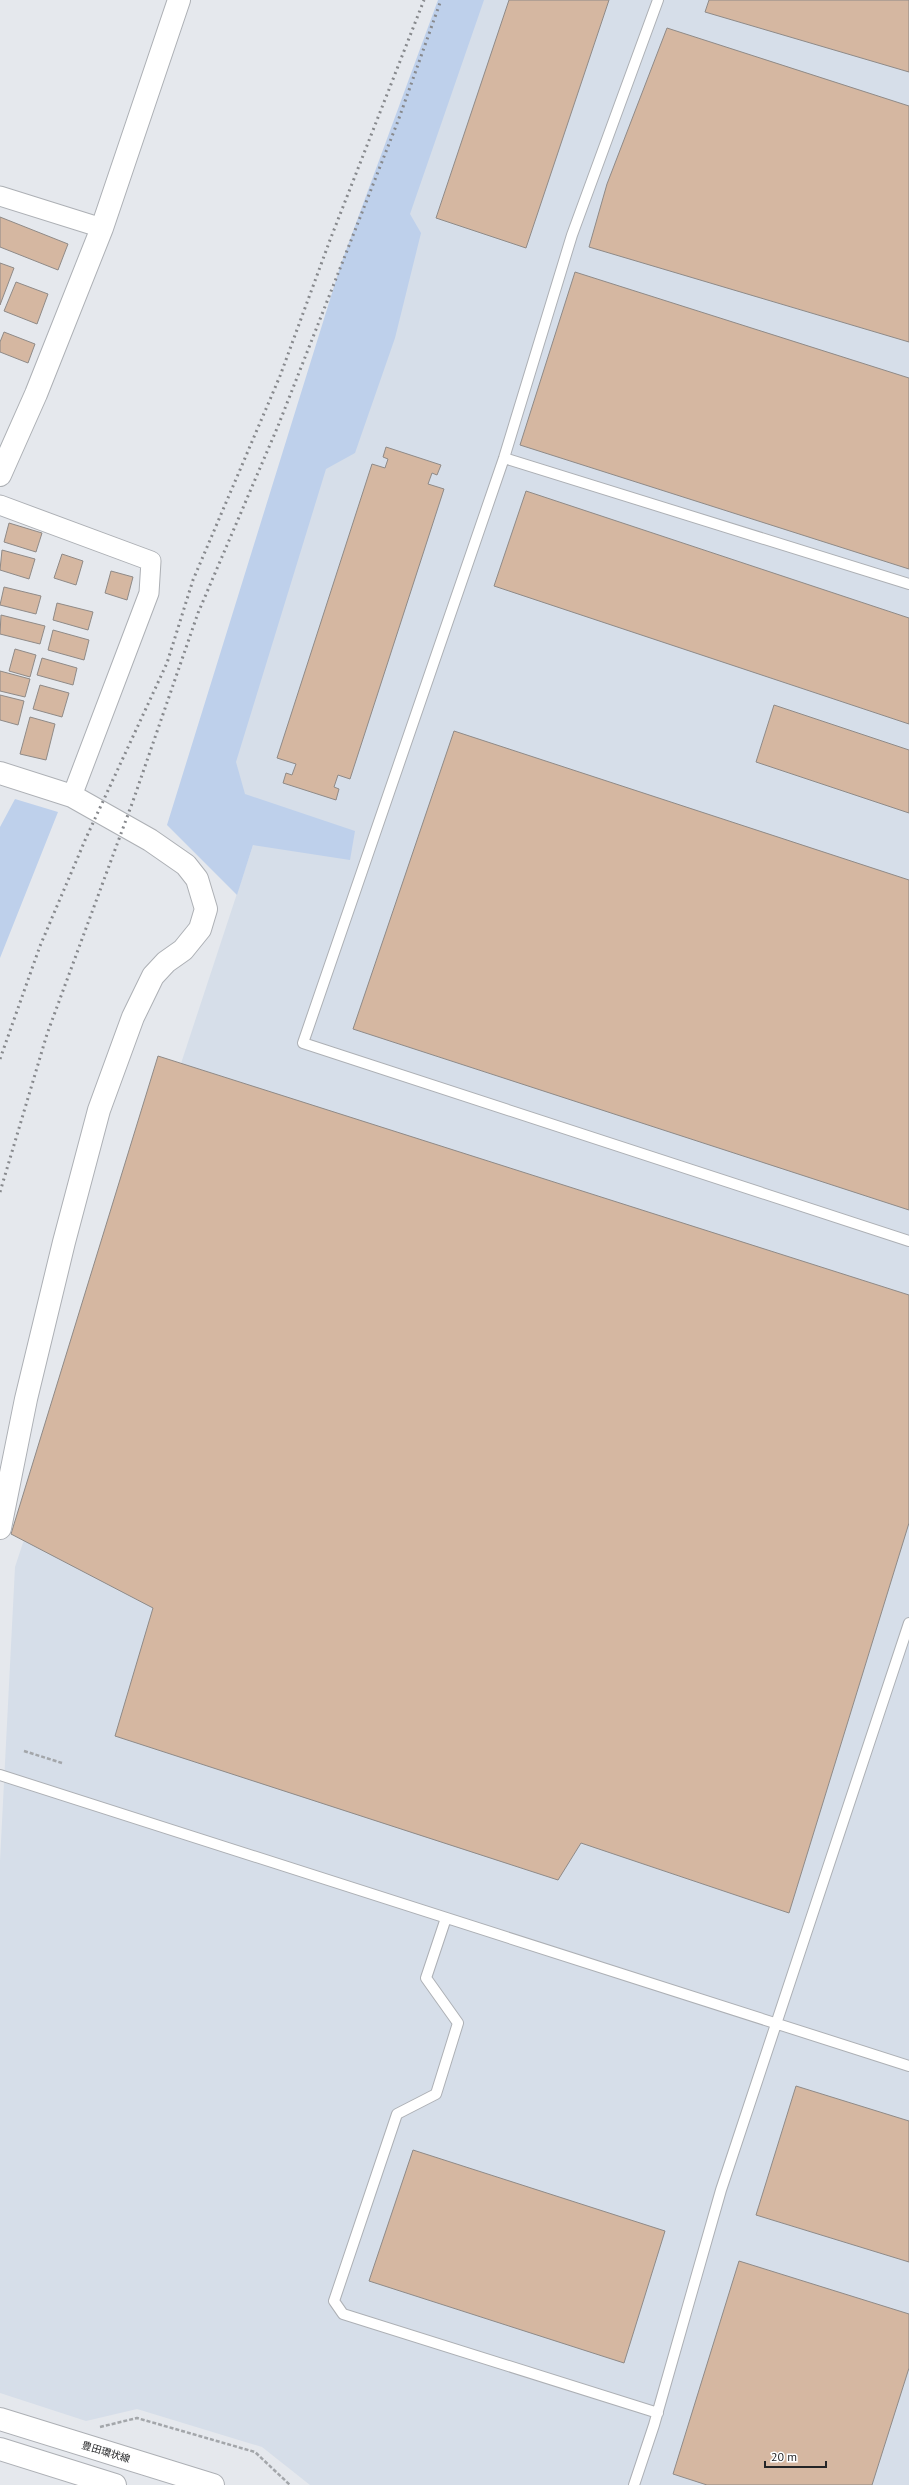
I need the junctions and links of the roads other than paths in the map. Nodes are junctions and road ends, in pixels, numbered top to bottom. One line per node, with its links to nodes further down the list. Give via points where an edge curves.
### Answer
1 (179, 0): 4 (street)
2 (658, 0): 5 (lane, via 572,235)
3 (0, 196): 4 (street)
4 (102, 228): 6 (street, via 36,394)
5 (504, 458): 8 (lane); 11 (lane, via 303,1043)
6 (0, 475)
7 (0, 505): 10 (street, via 151,561 150,593)
8 (909, 584)
9 (0, 774): 10 (street)
10 (72, 796): 12 (street, via 150,840 186,865 198,879 206,909 200,929 183,950 166,962 153,976 133,1017 99,1110 26,1399)
11 (909, 1241)
12 (0, 1528)
13 (909, 1623): 16 (lane, via 788,1985)
14 (0, 1776): 15 (lane)
15 (446, 1918): 16 (lane); 18 (lane, via 426,1978 458,2023 436,2094 397,2114 334,2301 343,2314)
16 (778, 2023): 17 (lane); 18 (lane, via 721,2190)
17 (909, 2066)
18 (658, 2413): 23 (lane)
19 (0, 2419): 22 (street, 豊田環状線)
20 (0, 2449): 21 (street)
21 (115, 2485)
22 (213, 2485)
23 (634, 2485)

